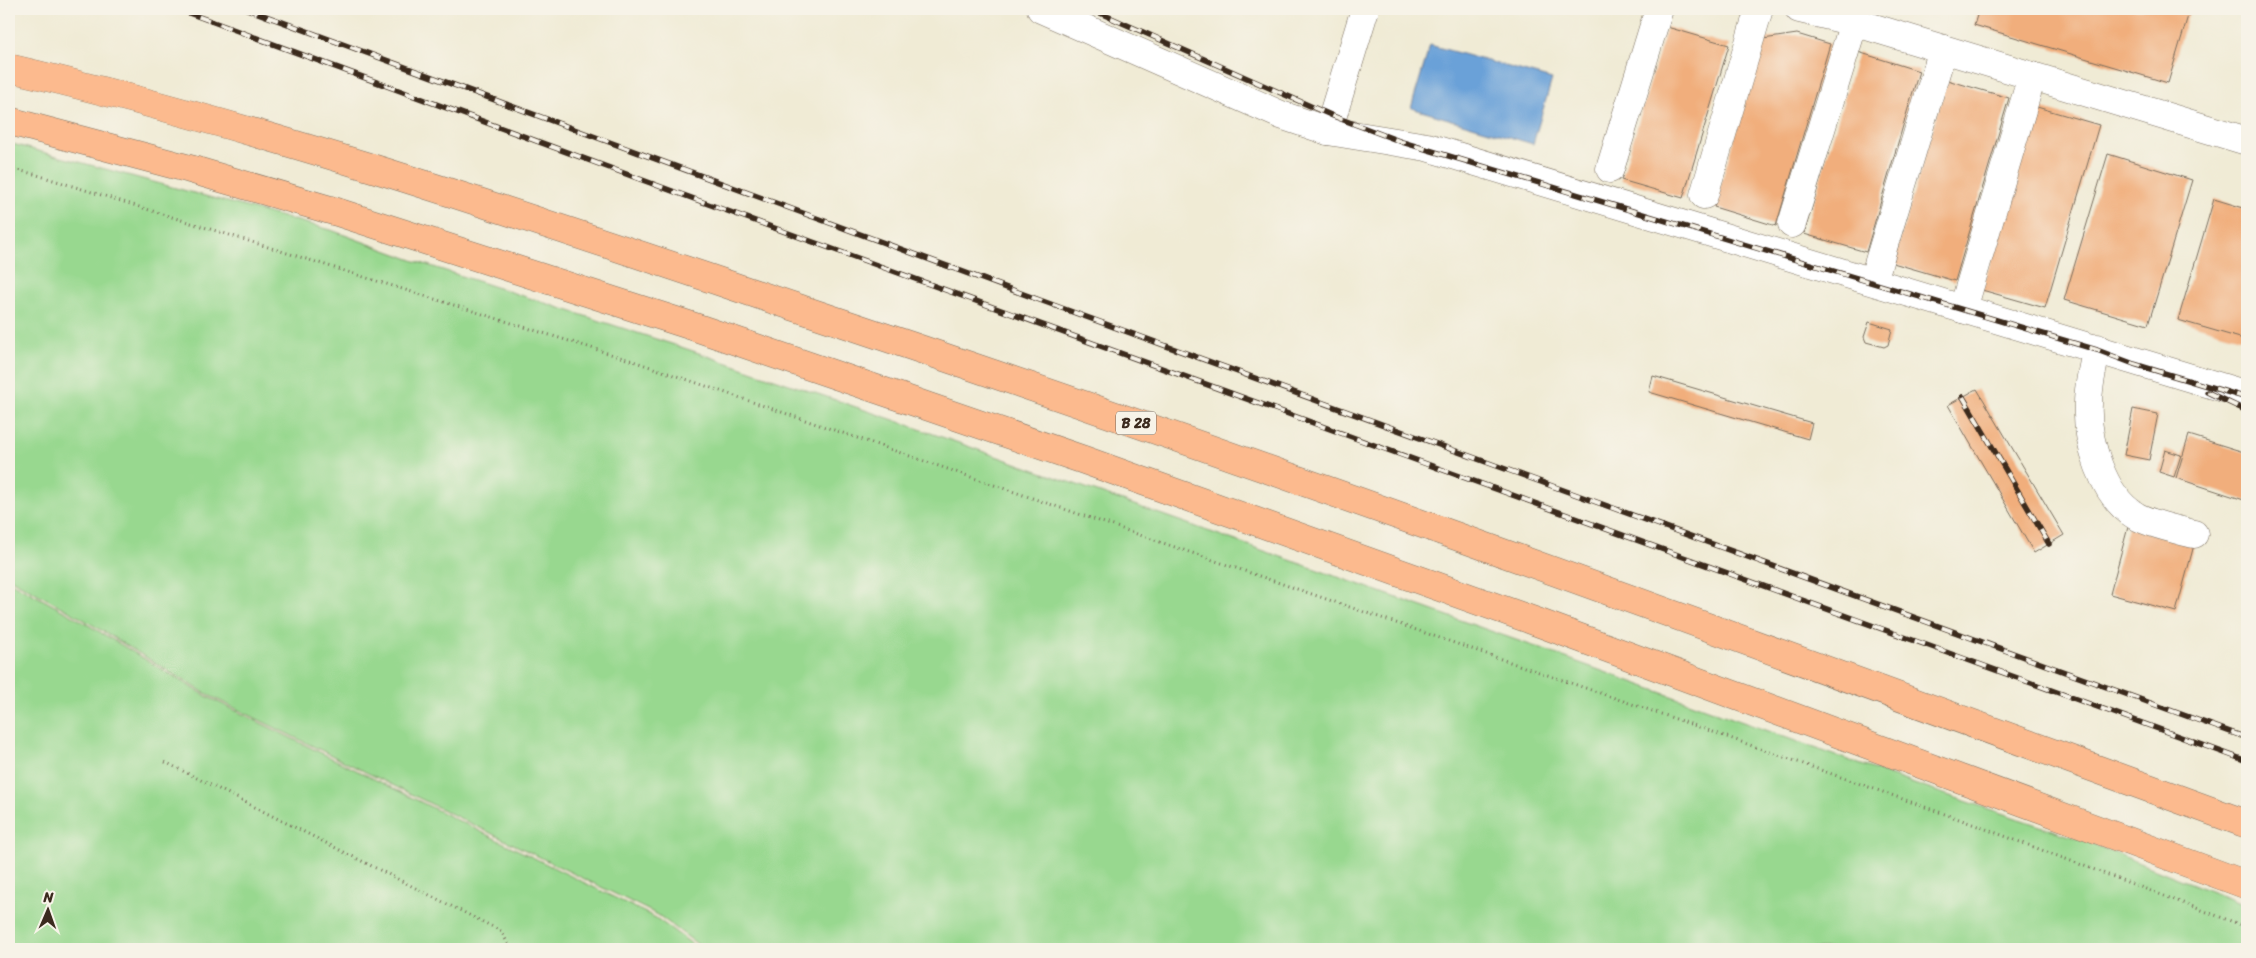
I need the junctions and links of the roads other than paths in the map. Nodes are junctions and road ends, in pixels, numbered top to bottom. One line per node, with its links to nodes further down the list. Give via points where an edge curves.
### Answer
1 (1041, 9): 11 (lane, via 1281,115)
2 (1365, 9): 11 (lane)
3 (1659, 9): 13 (lane)
4 (1759, 9): 14 (lane)
5 (1799, 9): 6 (lane)
6 (1854, 22): 7 (lane); 15 (lane)
7 (1943, 49): 9 (lane); 16 (lane)
8 (9, 68): 21 (highway, B 28, via 196,116 362,165 891,339 1318,487)
9 (2032, 76): 12 (lane); 17 (lane)
10 (9, 121): 22 (highway, via 346,215 897,396 1537,622)
11 (1328, 131): 16 (lane, via 1427,147)
12 (2247, 141)
13 (1610, 169)
14 (1704, 195)
15 (1792, 224)
16 (1873, 281): 17 (lane)
17 (1963, 309): 18 (lane)
18 (2097, 348): 19 (lane); 20 (lane, via 2088,404 2088,427 2104,477 2119,502 2136,516)
19 (2247, 395)
20 (2194, 534)
21 (2247, 824)
22 (2247, 885)

